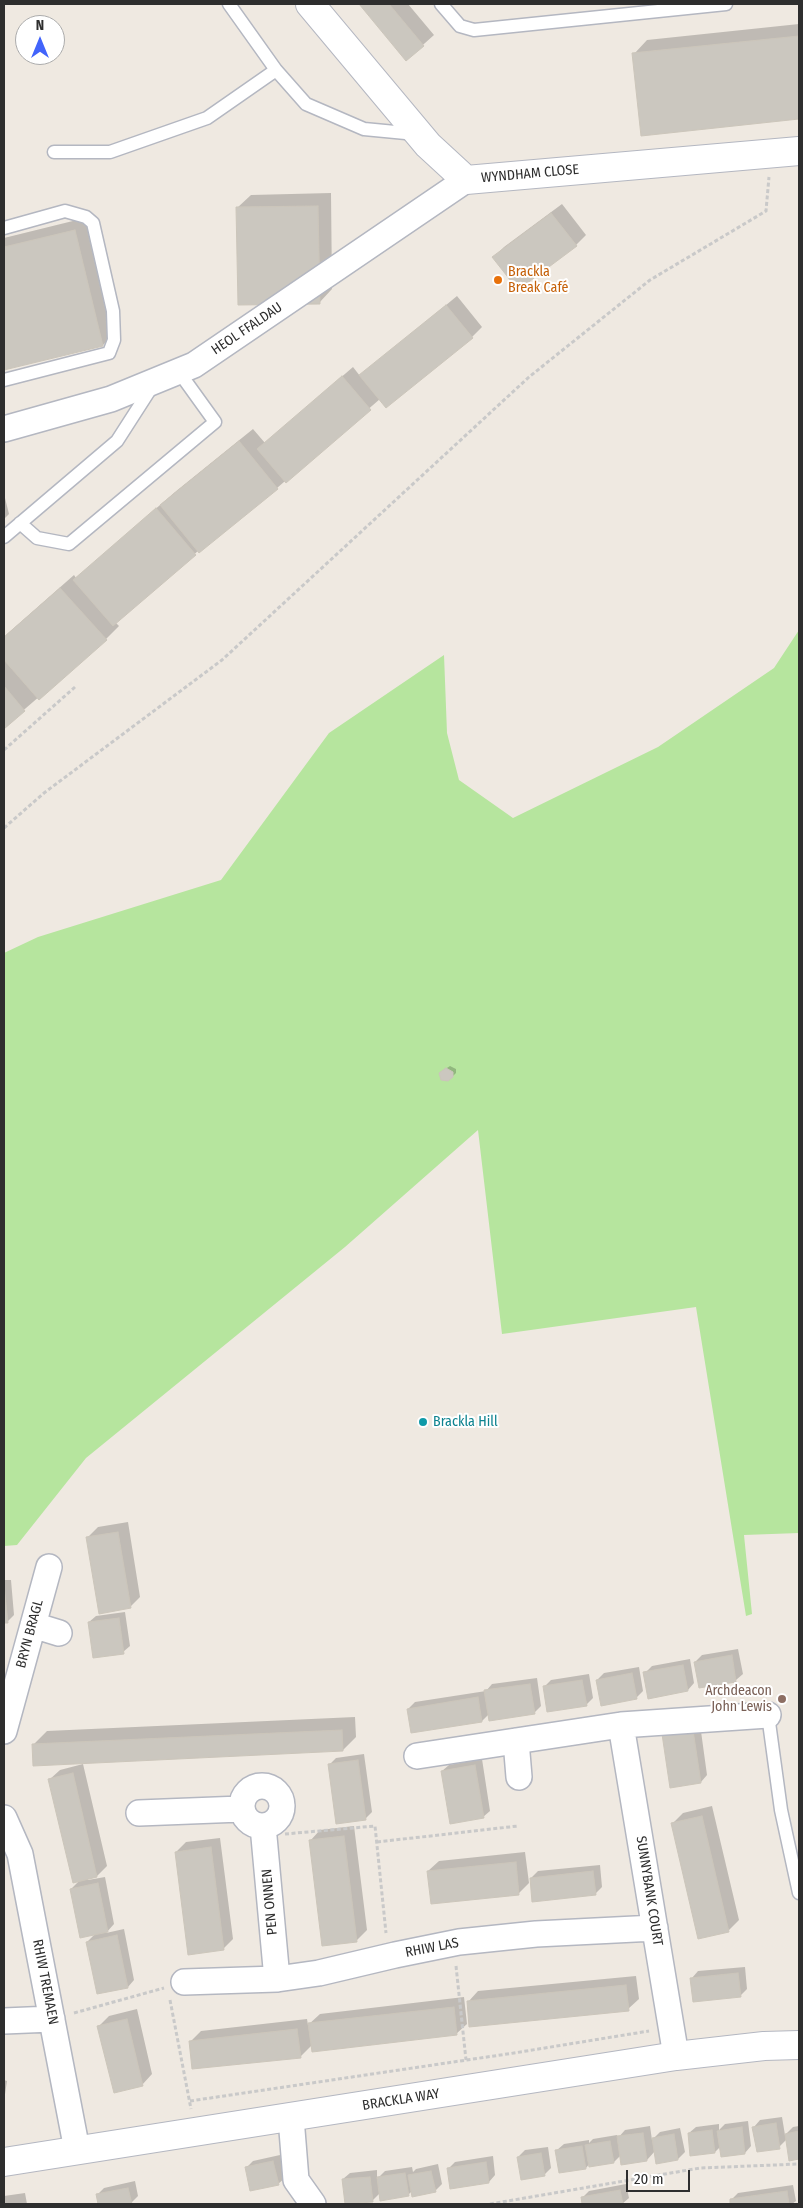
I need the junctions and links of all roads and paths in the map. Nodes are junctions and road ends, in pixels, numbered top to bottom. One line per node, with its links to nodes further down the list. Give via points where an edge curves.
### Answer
1 (230, 4): 5 (lane)
2 (310, 4): 6 (street, WYNDHAM CLOSE)
3 (441, 4): 4 (lane, via 460,26 474,30)
4 (726, 4)
5 (276, 70): 6 (lane, via 306,104 364,129); 8 (lane, via 207,118 110,152)
6 (418, 134): 10 (street, WYNDHAM CLOSE)
7 (799, 151): 9 (street, WYNDHAM CLOSE)
8 (54, 152)
9 (772, 153): 10 (street, WYNDHAM CLOSE); 20 (path, via 766,211 650,280 529,377 222,660 44,794)
10 (466, 180): 12 (street, HEOL FFALDAU, via 194,365)
11 (4, 228): 13 (lane, via 64,211 86,217 93,223 113,311 114,340 109,353)
12 (179, 372): 14 (street, HEOL FFALDAU); 16 (lane, via 214,422 69,544 37,538)
13 (4, 380)
14 (154, 383): 15 (street, HEOL FFALDAU, via 111,399); 16 (lane, via 116,441)
15 (4, 429)
16 (20, 523): 17 (lane)
17 (4, 537)
18 (75, 688): 19 (path)
19 (4, 750)
20 (4, 828)
21 (49, 1567): 22 (street, BRYN BRAGL)
22 (33, 1625): 23 (street); 24 (street, BRYN BRAGL)
23 (59, 1633)
24 (12, 1669): 27 (street, BRYN BRAGL)
25 (768, 1715): 26 (street); 37 (lane, via 781,1810)
26 (621, 1725): 28 (street); 38 (street, SUNNYBANK COURT)
27 (4, 1731)
28 (516, 1741): 29 (street); 30 (street)
29 (417, 1756)
30 (519, 1777)
31 (242, 1808): 32 (street); 35 (street, via 248,1821); 35 (street, via 245,1795 256,1786 276,1791 282,1810)
32 (139, 1814)
33 (4, 1818): 43 (street, RHIW TREMAEN, via 20,1854)
34 (518, 1826): 36 (path)
35 (264, 1831): 36 (path, via 375,1826); 41 (street, PEN ONNEN)
36 (377, 1842): 40 (path)
37 (799, 1893)
38 (655, 1928): 39 (street, RHIW LAS, via 536,1934); 45 (street, SUNNYBANK COURT)
39 (453, 1943): 40 (street, RHIW LAS); 48 (path)
40 (388, 1956): 41 (street, RHIW LAS, via 319,1973)
41 (277, 1979): 42 (street, RHIW LAS, via 209,1970)
42 (176, 1985): 43 (path); 49 (path)
43 (52, 2020): 44 (street); 52 (street, RHIW TREMAEN)
44 (4, 2021)
45 (671, 2027): 47 (street, SUNNYBANK COURT); 48 (path)
46 (799, 2045): 47 (street, BRACKLA WAY)
47 (676, 2056): 50 (street, BRACKLA WAY)
48 (466, 2060): 49 (path)
49 (190, 2101): 51 (path)
50 (291, 2118): 51 (street, BRACKLA WAY); 55 (street, via 296,2180)
51 (196, 2133): 52 (street, BRACKLA WAY)
52 (77, 2150): 53 (street, BRACKLA WAY)
53 (4, 2162)
54 (799, 2164): 56 (path, via 700,2168)
55 (313, 2204)
56 (490, 2204)

